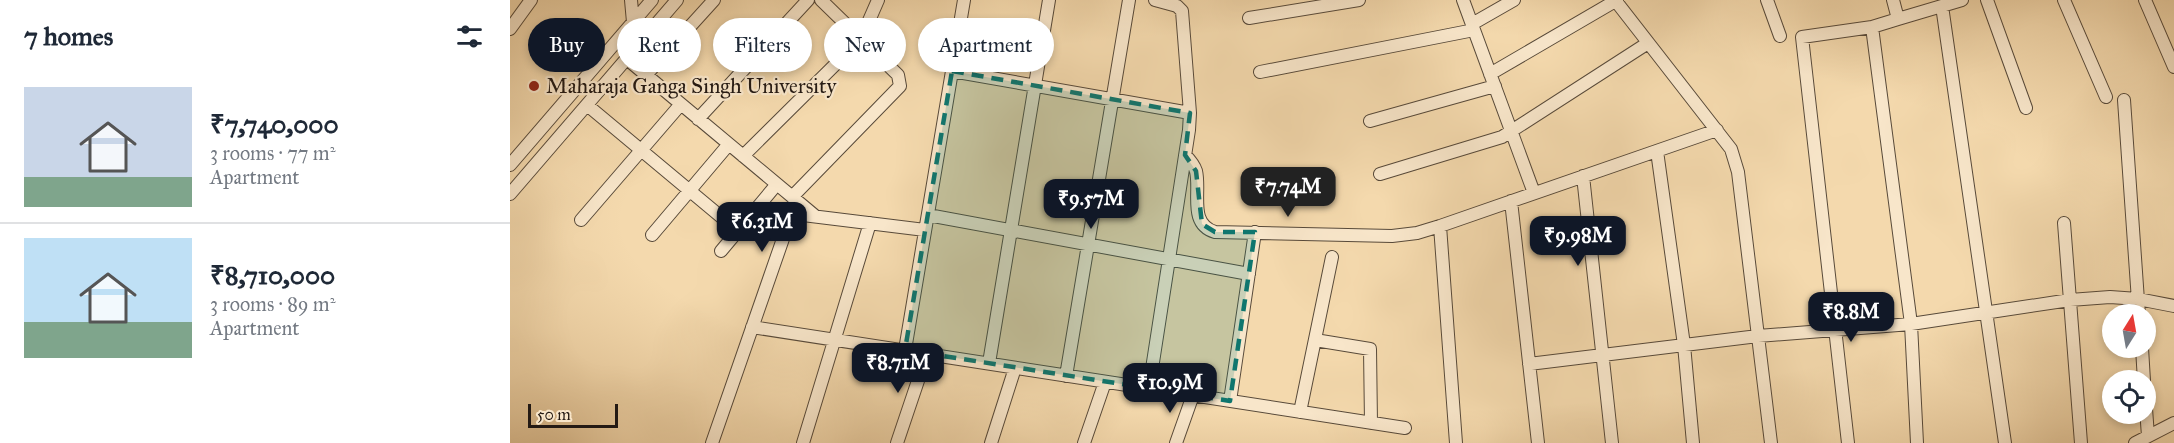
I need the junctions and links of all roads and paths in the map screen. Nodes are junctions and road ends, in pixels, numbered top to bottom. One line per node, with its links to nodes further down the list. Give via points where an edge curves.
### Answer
1 (531, 0): 34 (street)
2 (631, 0): 24 (street)
3 (652, 0): 25 (street)
4 (677, 0): 26 (street)
5 (714, 0): 46 (street)
6 (808, 0): 56 (street)
7 (822, 0): 27 (street)
8 (878, 0): 28 (street)
9 (964, 0): 29 (street)
10 (1049, 0): 48 (street)
11 (1129, 0): 50 (street)
12 (1155, 0): 55 (street, via 1178,6 1182,11)
13 (1359, 0): 30 (street)
14 (1463, 0): 32 (street)
15 (1514, 0): 32 (street)
16 (1616, 0): 37 (street); 47 (street)
17 (1767, 0): 35 (street)
18 (1893, 0): 31 (street)
19 (1962, 0): 23 (street)
20 (1987, 0): 54 (street)
21 (2064, 0): 49 (street)
22 (2145, 0): 38 (street)
23 (1942, 6): 31 (street); 94 (street)
24 (633, 18)
25 (636, 18)
26 (662, 18)
27 (840, 18)
28 (870, 18)
29 (961, 18)
30 (1249, 18)
31 (1898, 19): 33 (street)
32 (1473, 27): 45 (street); 47 (street)
33 (1872, 27): 95 (street); 97 (street, via 1802,37)
34 (510, 29)
35 (1780, 36)
36 (617, 41): 65 (street)
37 (1648, 43): 58 (street); 59 (street)
38 (2174, 67)
39 (617, 70): 53 (street)
40 (642, 72): 46 (street)
41 (828, 72): 64 (street)
42 (895, 72): 72 (street, via 900,86)
43 (952, 72): 75 (street)
44 (958, 72): 48 (street)
45 (1260, 72)
46 (646, 75): 52 (street)
47 (1493, 80): 57 (street); 59 (street)
48 (1035, 86): 50 (street); 82 (street)
49 (2106, 97)
50 (1112, 100): 55 (street); 85 (street)
51 (2124, 100): 90 (street)
52 (681, 104): 56 (street); 61 (street)
53 (587, 105): 61 (street); 71 (street)
54 (2026, 108)
55 (1190, 114): 63 (street)
56 (698, 119): 60 (street)
57 (1370, 121)
58 (1716, 130): 62 (street); 98 (street, via 1731,149 1738,172)
59 (1512, 131): 66 (street, via 1490,142); 70 (street)
60 (729, 144): 64 (street); 69 (street)
61 (641, 150): 69 (street); 76 (street)
62 (1657, 151): 67 (street); 101 (street)
63 (1185, 155): 83 (street, via 1196,171 1202,224 1215,232); 88 (street)
64 (743, 156): 68 (street)
65 (510, 165)
66 (1380, 174)
67 (1583, 176): 70 (street); 104 (street)
68 (777, 184): 72 (street); 81 (street)
69 (690, 190): 81 (street); 84 (street)
70 (1534, 193): 73 (street)
71 (510, 194)
72 (792, 197): 74 (street)
73 (1511, 201): 79 (street); 106 (street)
74 (814, 215): 77 (street); 96 (street, via 803,214 785,233)
75 (928, 215): 80 (street); 82 (street)
76 (581, 220)
77 (870, 223): 80 (street); 99 (street)
78 (2064, 223): 91 (street)
79 (1440, 226): 83 (street, via 1392,236); 125 (street)
80 (925, 230): 102 (street)
81 (738, 231): 86 (street)
82 (1011, 231): 85 (street); 105 (street)
83 (1255, 232): 89 (street)
84 (652, 235)
85 (1088, 244): 88 (street); 108 (street)
86 (721, 251)
87 (1332, 257): 100 (street)
88 (1169, 259): 89 (street); 110 (street)
89 (1249, 274): 112 (street)
90 (2138, 299): 91 (street); 92 (street); 93 (street)
91 (2070, 300): 94 (street); 133 (street)
92 (2138, 304)
93 (2174, 306)
94 (1986, 312): 95 (street); 132 (street)
95 (1911, 324): 97 (street); 131 (street)
96 (752, 327): 99 (street); 119 (street)
97 (1835, 330): 98 (street); 130 (street)
98 (1758, 336): 101 (street); 129 (street)
99 (835, 339): 102 (street); 120 (street)
100 (1315, 340): 113 (street); 114 (street, via 1370,349)
101 (1684, 345): 104 (street); 128 (street)
102 (905, 350): 103 (street)
103 (927, 354): 105 (street); 121 (street)
104 (1603, 354): 106 (street); 127 (street)
105 (989, 363): 107 (street)
106 (1529, 364): 126 (street)
107 (1015, 368): 108 (street); 122 (street)
108 (1066, 376): 109 (street)
109 (1105, 382): 110 (street); 123 (street)
110 (1149, 388): 111 (street)
111 (1192, 395): 112 (street); 124 (street)
112 (1230, 401): 113 (street)
113 (1300, 412): 114 (street)
114 (1371, 423): 117 (street)
115 (2174, 423): 118 (street)
116 (2147, 424): 118 (street)
117 (1405, 428)
118 (2148, 436): 134 (street)
119 (712, 443)
120 (802, 443)
121 (897, 443)
122 (991, 443)
123 (1084, 443)
124 (1176, 443)
125 (1456, 443)
126 (1538, 443)
127 (1612, 443)
128 (1693, 443)
129 (1771, 443)
130 (1848, 443)
131 (1917, 443)
132 (2006, 443)
133 (2081, 443)
134 (2135, 443)

